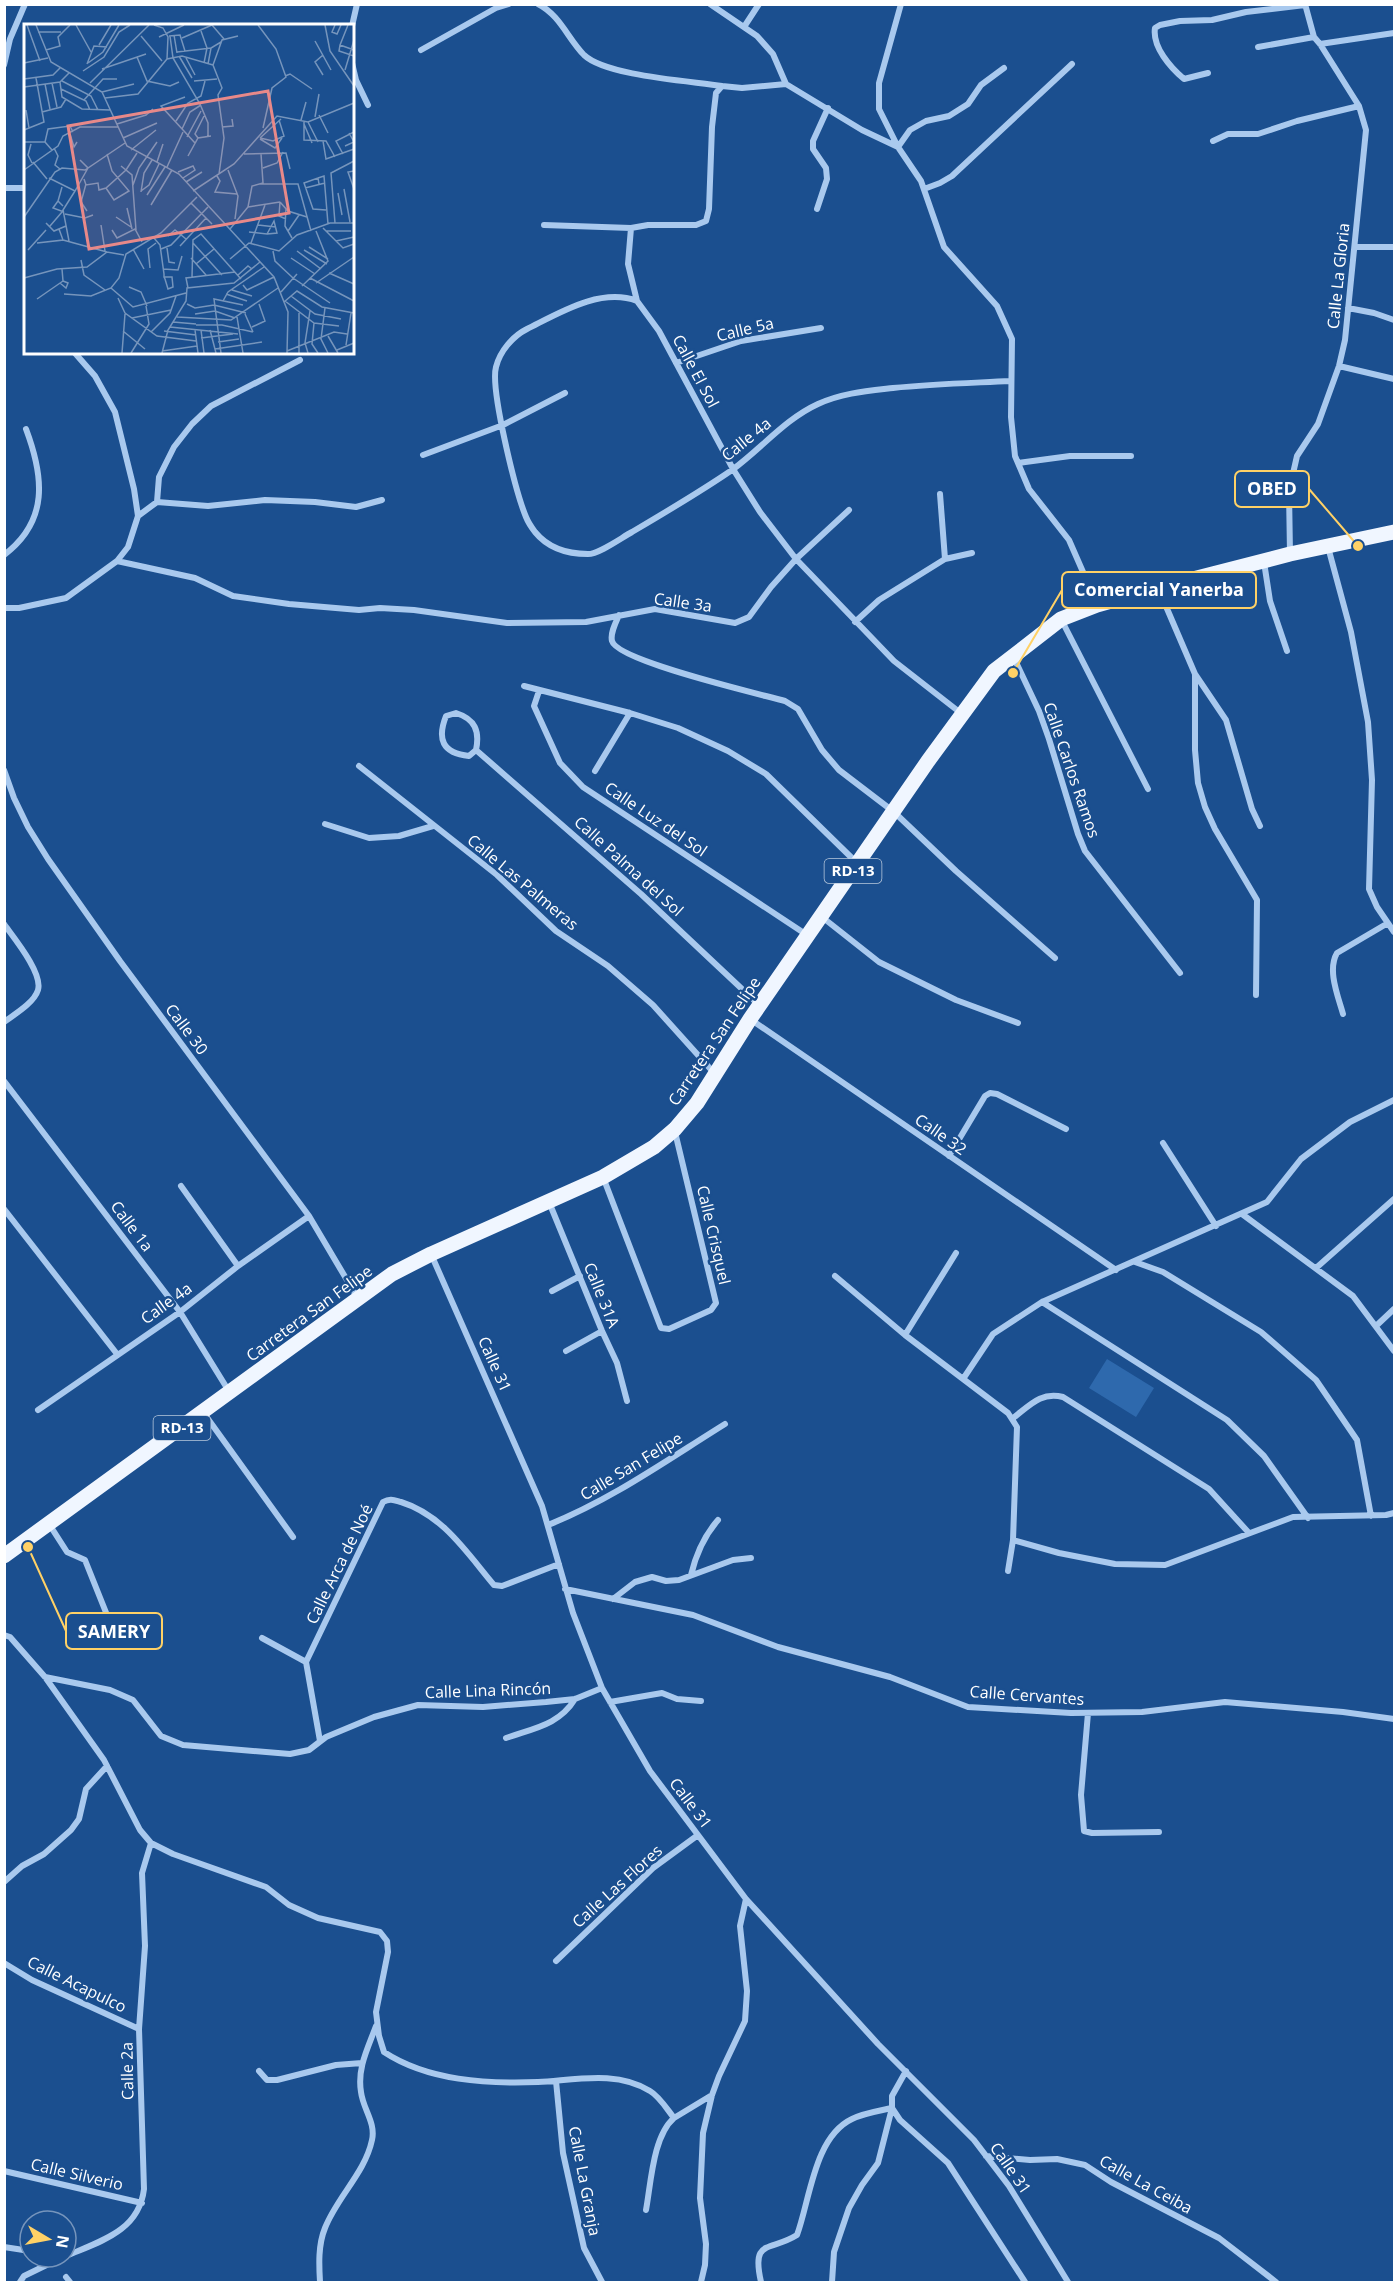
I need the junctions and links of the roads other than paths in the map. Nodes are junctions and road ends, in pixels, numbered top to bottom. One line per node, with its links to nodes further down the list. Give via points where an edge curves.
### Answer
1 (25, 4): 17 (street)
2 (357, 4): 9 (street)
3 (509, 4): 15 (street)
4 (538, 4): 22 (street, via 553,14 584,55 604,67)
5 (710, 4): 10 (street)
6 (759, 4): 10 (street)
7 (901, 4): 27 (street, via 879,83 879,109)
8 (1305, 5): 12 (street, Calle La Gloria); 20 (street, via 1212,20 1180,21 1155,28 1162,54 1173,70 1184,79)
9 (352, 24)
10 (744, 27): 21 (street, via 773,54)
11 (1395, 33): 13 (street)
12 (1314, 37): 13 (street, Calle La Gloria); 14 (street)
13 (1320, 44): 24 (street, Calle La Gloria)
14 (1258, 47)
15 (421, 50)
16 (1072, 64): 30 (street, via 952,176)
17 (4, 65)
18 (1004, 68): 27 (street, via 981,86 968,104 949,116 926,121 910,130)
19 (354, 72): 23 (street)
20 (1208, 73)
21 (786, 84): 22 (street); 25 (street)
22 (722, 86): 33 (street, via 716,93 706,221 696,225)
23 (368, 105)
24 (1359, 106): 26 (street, via 1258,134 1228,134); 35 (street, Calle La Gloria, via 1366,130)
25 (828, 108): 27 (street); 31 (street, via 813,141 827,179)
26 (1213, 141)
27 (898, 147): 30 (street)
28 (4, 188): 29 (street)
29 (24, 188)
30 (924, 189): 45 (street, via 944,247 997,306 1012,339)
31 (817, 209)
32 (544, 225): 33 (street)
33 (631, 228): 36 (street, Calle El Sol, via 628,264)
34 (1395, 247): 35 (street)
35 (1354, 248): 37 (street, Calle La Gloria)
36 (637, 301): 42 (street, Calle El Sol); 47 (street, via 615,296 595,300 518,334 496,367 495,385)
37 (1348, 308): 38 (street); 43 (street, Calle La Gloria)
38 (1395, 320)
39 (821, 328): 42 (street, Calle 5a, via 741,341)
40 (76, 354): 57 (street, via 95,376 115,412)
41 (300, 360): 55 (street, via 211,406 192,424 174,447 159,477)
42 (676, 363): 52 (street, Calle El Sol)
43 (1340, 366): 44 (street); 61 (street, Calle La Gloria, via 1318,424 1297,456 1288,491)
44 (1395, 379)
45 (1010, 381): 51 (street); 52 (street, Calle 4a, via 848,393 817,404 790,421)
46 (565, 393): 47 (street)
47 (503, 425): 49 (street); 52 (street, Calle 4a, via 526,519 537,534 558,550 591,554)
48 (26, 429): 62 (street, via 35,454 39,495 32,525 19,544)
49 (423, 455)
50 (1131, 456): 51 (street, via 1070,456)
51 (1018, 463): 68 (street, via 1029,489 1069,540)
52 (733, 469): 63 (street, Calle El Sol)
53 (940, 494): 64 (street)
54 (382, 500): 55 (street, via 356,507 315,501 265,500 208,506)
55 (157, 501): 57 (street)
56 (849, 510): 63 (street, Calle 3a)
57 (138, 516): 65 (street, via 128,547)
58 (1395, 532): 59 (main road, Carretera San Felipe / RD-13)
59 (1328, 546): 61 (main road, Carretera San Felipe / RD-13); 91 (street, via 1351,632 1368,722 1372,780 1369,889)
60 (972, 553): 64 (street)
61 (1290, 554): 66 (main road, Carretera San Felipe / RD-13)
62 (4, 555)
63 (796, 559): 70 (street, Calle 3a, via 749,617 735,623 655,609); 72 (street, Calle El Sol)
64 (945, 559): 72 (street, via 879,600)
65 (117, 561): 69 (street, via 66,598); 70 (street, Calle 3a, via 195,578 233,596 331,608 414,610 507,623 568,624)
66 (1264, 561): 67 (main road, Carretera San Felipe / RD-13); 73 (street, via 1270,601)
67 (1158, 588): 68 (main road, Carretera San Felipe / RD-13); 75 (street)
68 (1097, 605): 71 (main road, Carretera San Felipe / RD-13)
69 (4, 608)
70 (619, 615): 85 (street, via 612,635 615,647 657,666 785,701 798,709 839,770)
71 (1060, 619): 74 (main road, Carretera San Felipe / RD-13); 84 (street)
72 (855, 622): 79 (street, Calle El Sol, via 894,662)
73 (1287, 651)
74 (1013, 656): 79 (main road, Carretera San Felipe / RD-13, via 994,671); 96 (street, Calle Carlos Ramos, via 1039,711 1085,851)
75 (1195, 674): 88 (street, via 1226,720); 97 (street, via 1198,783 1215,829 1258,905)
76 (524, 686): 77 (street)
77 (539, 691): 78 (street); 94 (street, Calle Luz del Sol, via 534,706 560,763 584,787)
78 (630, 713): 83 (street); 89 (street, via 678,728 766,774)
79 (962, 714): 85 (main road, Carretera San Felipe / RD-13)
80 (476, 750): 80 (street, via 479,739 467,716 446,716 440,730 446,746 458,755 469,756); 98 (street, Calle Palma del Sol, via 641,894)
81 (359, 766): 87 (street, Calle Las Palmeras)
82 (4, 770): 116 (street, Calle 30, via 28,827 48,859)
83 (595, 771)
84 (1148, 789)
85 (894, 812): 89 (main road, Carretera San Felipe / RD-13); 95 (street)
86 (325, 824): 87 (street, via 369,838 399,836)
87 (433, 826): 103 (street, Calle Las Palmeras, via 497,875 556,932 608,966 653,1005)
88 (1260, 826)
89 (857, 864): 90 (main road, Carretera San Felipe / RD-13)
90 (822, 917): 94 (main road, Carretera San Felipe / RD-13); 102 (street, via 879,962 956,1000)
91 (1388, 923): 93 (street); 99 (street, via 1337,953 1334,974)
92 (4, 924): 101 (street, via 39,980 32,1000)
93 (1395, 932)
94 (808, 936): 98 (main road, Carretera San Felipe / RD-13)
95 (1055, 958)
96 (1180, 973)
97 (1256, 995)
98 (760, 1006): 100 (main road, Carretera San Felipe / RD-13)
99 (1342, 1014)
100 (750, 1019): 103 (main road, Carretera San Felipe / RD-13); 109 (street, Calle 32)
101 (4, 1022)
102 (1018, 1023)
103 (715, 1074): 106 (main road, Carretera San Felipe / RD-13)
104 (4, 1081): 130 (street, Calle 1a)
105 (1395, 1100): 115 (street, via 1350,1122 1300,1159 1267,1202)
106 (675, 1129): 110 (main road, Carretera San Felipe / RD-13, via 654,1147); 110 (street, Calle Crisquel, via 716,1303 711,1310 669,1329 661,1328)
107 (1066, 1129): 109 (street, via 990,1093)
108 (1163, 1143): 117 (street)
109 (949, 1156): 123 (street, Calle 32)
110 (603, 1177): 113 (main road, Carretera San Felipe / RD-13)
111 (181, 1186): 121 (street)
112 (1395, 1199): 122 (street)
113 (549, 1201): 119 (main road, Carretera San Felipe / RD-13); 124 (street, Calle 31A)
114 (4, 1209): 136 (street)
115 (1242, 1215): 117 (street); 122 (street)
116 (309, 1216): 121 (street, Calle 4a); 127 (street, Calle 30)
117 (1216, 1226): 120 (street)
118 (956, 1253): 133 (street)
119 (431, 1254): 127 (main road, Carretera San Felipe / RD-13, via 392,1274); 149 (street, Calle 31)
120 (1135, 1262): 123 (street); 145 (street, via 1163,1272 1261,1332 1316,1380 1357,1440)
121 (238, 1266): 130 (street, Calle 4a)
122 (1316, 1268): 131 (street, via 1353,1296)
123 (1116, 1270): 128 (street)
124 (580, 1276): 126 (street); 132 (street, Calle 31A)
125 (835, 1276): 133 (street)
126 (552, 1291)
127 (358, 1298): 138 (main road, Carretera San Felipe / RD-13)
128 (1042, 1302): 137 (street, via 993,1334); 146 (street, via 1227,1420 1264,1456)
129 (1395, 1309): 131 (street)
130 (180, 1312): 136 (street, Calle 4a); 138 (street, Calle 1a)
131 (1376, 1326): 135 (street)
132 (602, 1331): 134 (street); 139 (street, Calle 31A, via 617,1363)
133 (904, 1335): 137 (street)
134 (566, 1351)
135 (1395, 1351)
136 (117, 1354): 140 (street, Calle 4a)
137 (963, 1379): 142 (street)
138 (230, 1393): 141 (main road, Carretera San Felipe / RD-13)
139 (627, 1401)
140 (38, 1410)
141 (203, 1412): 148 (main road, Carretera San Felipe / RD-13); 151 (street)
142 (1012, 1419): 150 (street, via 1041,1398 1051,1394 1063,1397 1209,1489); 152 (street, via 1017,1427)
143 (725, 1424): 149 (street, Calle San Felipe, via 598,1502)
144 (1395, 1512): 145 (street)
145 (1371, 1516): 146 (street)
146 (1308, 1518): 150 (street, via 1293,1517)
147 (718, 1520): 157 (street, via 695,1557)
148 (49, 1524): 153 (main road, Carretera San Felipe / RD-13); 162 (street, via 67,1552 84,1560 107,1614)
149 (548, 1525): 155 (street, Calle 31)
150 (1248, 1533): 152 (street, via 1165,1565 1115,1564)
151 (293, 1537)
152 (1013, 1539): 156 (street)
153 (4, 1556)
154 (751, 1558): 157 (street)
155 (559, 1564): 158 (street, Calle 31); 163 (street, Calle Arca de Noé, via 494,1586 446,1527 417,1507 387,1500)
156 (1008, 1570)
157 (691, 1575): 159 (street, via 635,1582)
158 (565, 1588): 159 (street, Calle Cervantes); 165 (street, Calle 31)
159 (613, 1599): 169 (street, Calle Cervantes, via 693,1615 778,1647 890,1677 968,1707)
160 (4, 1635): 164 (street)
161 (262, 1638): 163 (street)
162 (138, 1641)
163 (306, 1662): 172 (street)
164 (45, 1677): 172 (street, Calle Lina Rincón, via 110,1690 133,1700 161,1736 183,1745 290,1754 309,1750); 173 (street)
165 (602, 1688): 166 (street, Calle Lina Rincón); 168 (street, Calle 31)
166 (575, 1699): 171 (street, via 566,1713 551,1722); 172 (street, Calle Lina Rincón, via 483,1707 418,1705 374,1717)
167 (701, 1701): 168 (street, via 662,1693)
168 (609, 1702): 175 (street, Calle 31, via 651,1771)
169 (1088, 1713): 170 (street, Calle Cervantes, via 1142,1712 1225,1702); 174 (street, via 1081,1795 1084,1831)
170 (1395, 1719)
171 (506, 1738)
172 (320, 1741)
173 (107, 1766): 176 (street); 177 (street, via 86,1789 79,1819 71,1830)
174 (1160, 1832)
175 (698, 1834): 178 (street, Calle 31); 179 (street, Calle Las Flores, via 653,1868)
176 (151, 1844): 181 (street, via 266,1887 289,1905 318,1918 380,1932 387,1941 388,1953); 182 (street, Calle 2a, via 142,1874 145,1946)
177 (4, 1882)
178 (746, 1899): 185 (street, Calle 31); 187 (street, via 740,1926 747,1991 745,2021)
179 (556, 1961)
180 (4, 1962): 182 (street, Calle Acapulco, via 32,1980)
181 (377, 2023): 183 (street); 186 (street, via 384,2052 399,2063 423,2071 465,2080)
182 (139, 2029): 192 (street, Calle 2a)
183 (362, 2063): 184 (street, via 336,2065 277,2080 267,2080); 197 (street, via 361,2093 374,2129 372,2143 324,2229)
184 (258, 2071)
185 (906, 2072): 188 (street, via 892,2096); 190 (street, Calle 31)
186 (556, 2081): 189 (street, via 616,2077 651,2091); 198 (street, Calle La Granja, via 563,2153 584,2248)
187 (712, 2095): 189 (street); 199 (street, via 704,2133 699,2198 706,2244)
188 (892, 2108): 200 (street, via 851,2119 826,2145 812,2178 797,2235 766,2247 759,2254); 201 (street, via 878,2163 849,2208 834,2252); 202 (street, via 948,2163)
189 (675, 2118): 193 (street, via 667,2124 658,2147)
190 (986, 2156): 203 (street, Calle 31, via 1009,2186); 204 (street, Calle La Ceiba, via 1057,2159 1085,2165 1219,2238)
191 (4, 2171): 192 (street, Calle Silverio)
192 (142, 2204): 194 (street, via 134,2218 120,2229)
193 (646, 2210)
194 (78, 2250)
195 (38, 2269): 196 (street, via 24,2276)
196 (20, 2283)
197 (320, 2283)
198 (603, 2283)
199 (701, 2283)
200 (761, 2283)
201 (832, 2283)
202 (1025, 2283)
203 (1068, 2283)
204 (1276, 2283)

